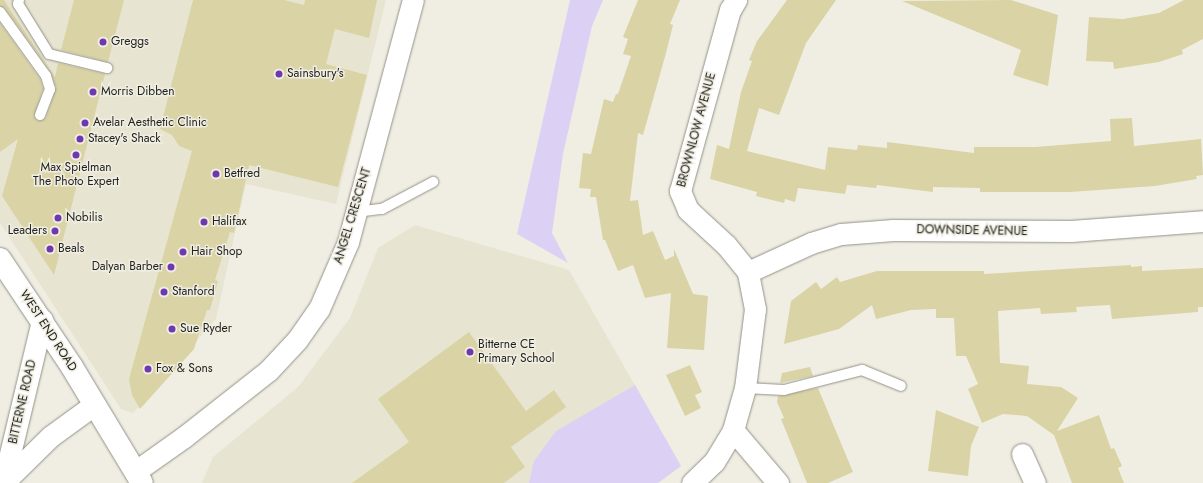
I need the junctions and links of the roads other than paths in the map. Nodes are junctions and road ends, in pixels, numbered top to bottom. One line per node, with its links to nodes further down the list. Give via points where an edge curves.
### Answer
1 (19, 0): 5 (lane, via 18,4 49,54)
2 (414, 0): 8 (street, ANGEL CRESCENT)
3 (736, 0): 11 (street, BROWNLOW AVENUE, via 730,10 680,192 688,210 726,245)
4 (0, 12): 6 (lane, via 46,76 50,89)
5 (107, 68)
6 (40, 115)
7 (433, 182): 8 (lane, via 382,209)
8 (356, 212): 18 (street, ANGEL CRESCENT, via 339,266 319,309 297,340 269,370 184,437)
9 (1203, 221): 11 (street, DOWNSIDE AVENUE, via 1071,231 892,230 841,234 811,243)
10 (0, 259): 12 (street, WEST END ROAD)
11 (748, 272): 14 (street, BROWNLOW AVENUE, via 755,309)
12 (42, 320): 15 (street, WEST END ROAD); 19 (street, BITTERNE ROAD)
13 (901, 386): 14 (lane, via 862,370 784,390)
14 (745, 388): 16 (street, BROWNLOW AVENUE)
15 (95, 404): 18 (street, WEST END ROAD); 19 (street, BITTERNE ROAD, via 51,436)
16 (733, 430): 20 (street, BROWNLOW AVENUE, via 714,462); 21 (street)
17 (1022, 454): 22 (street)
18 (139, 477)
19 (3, 483)
20 (692, 483)
21 (778, 483)
22 (1035, 483)

